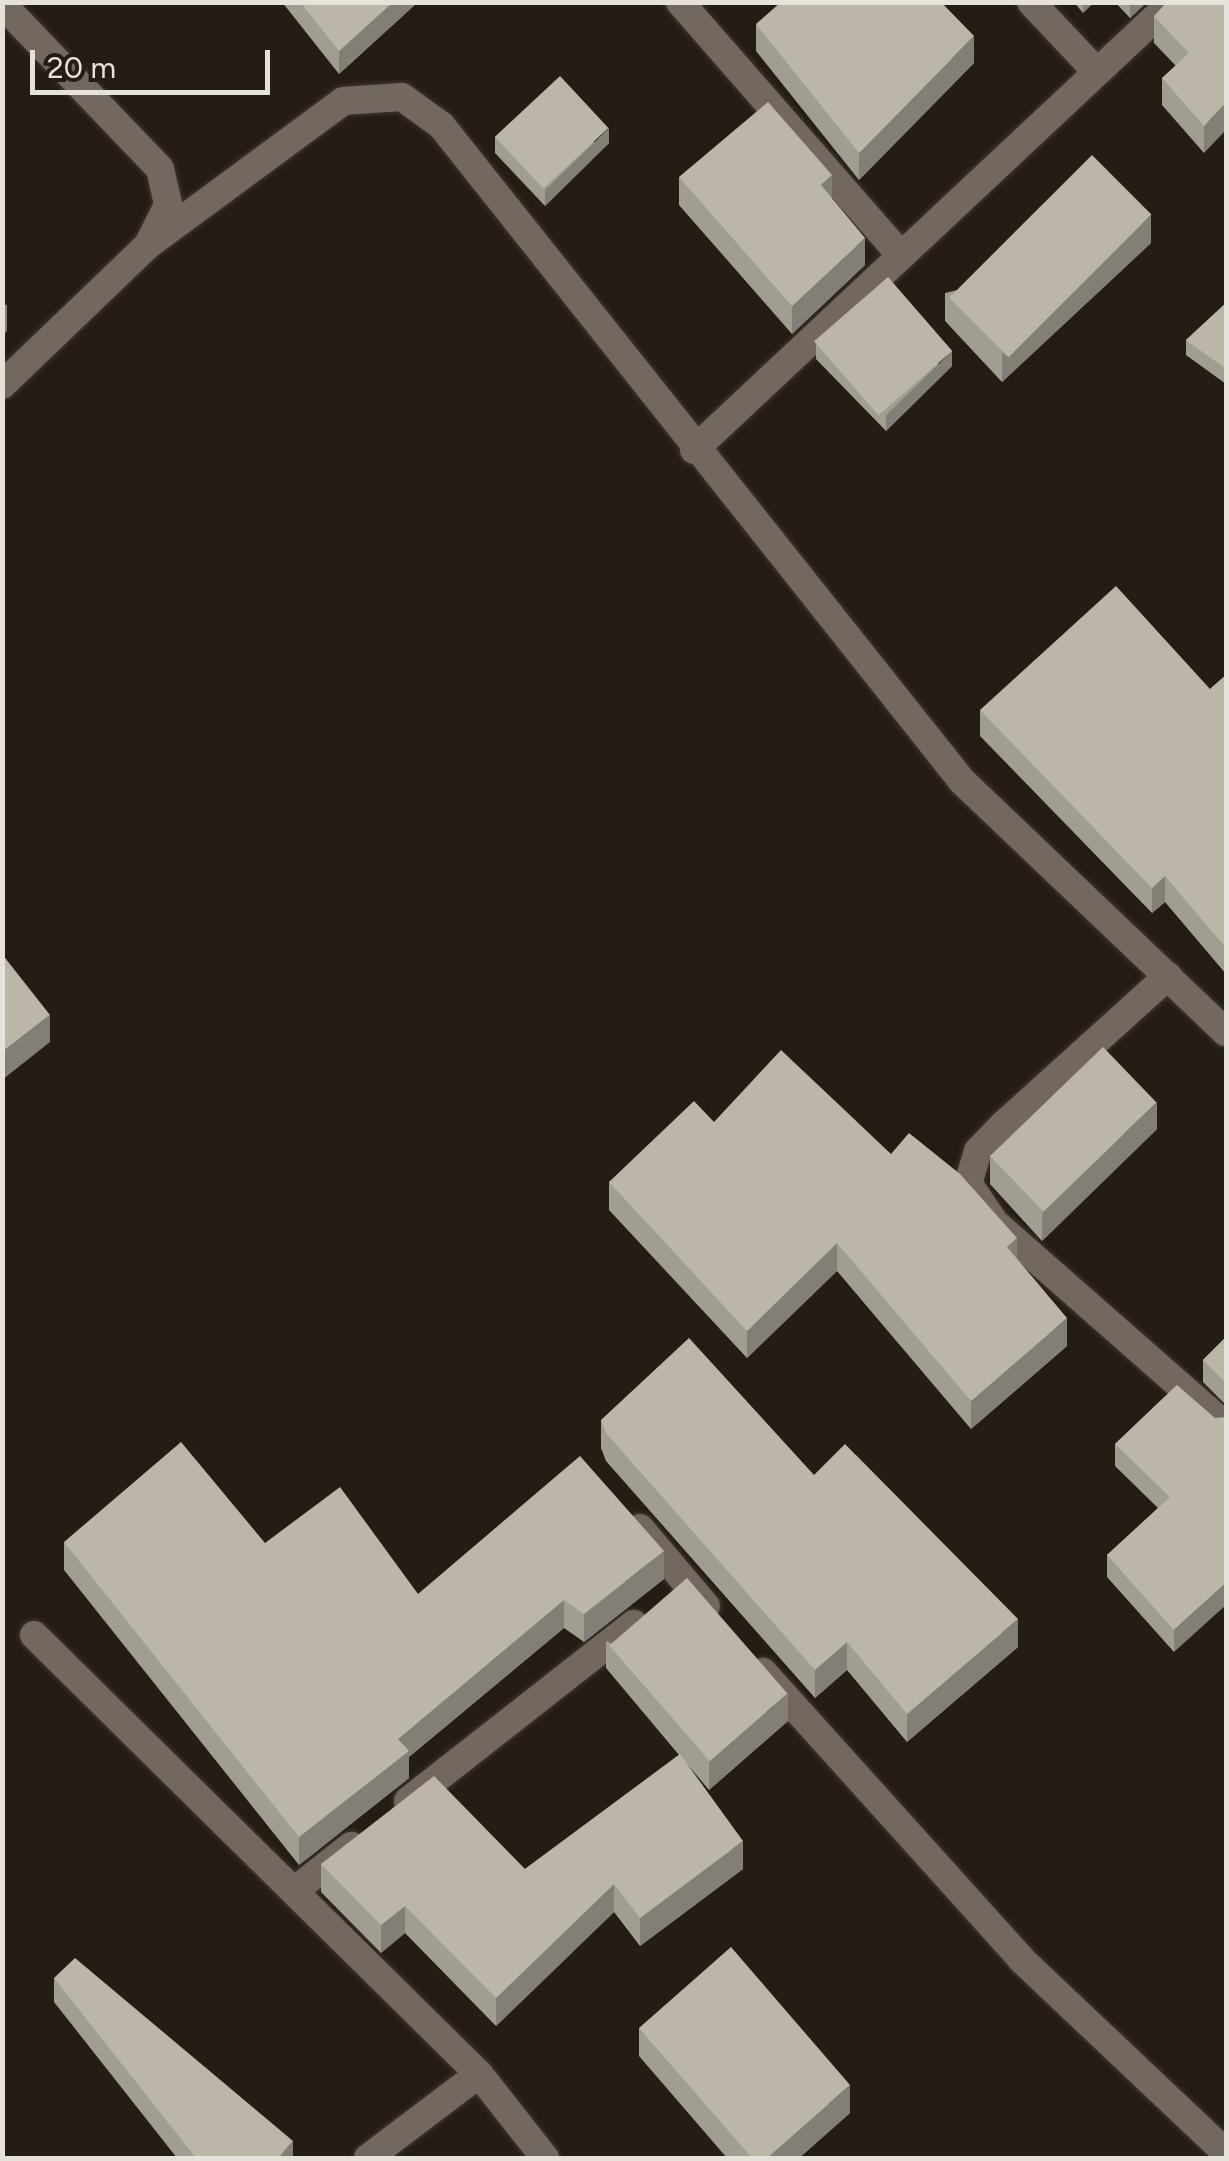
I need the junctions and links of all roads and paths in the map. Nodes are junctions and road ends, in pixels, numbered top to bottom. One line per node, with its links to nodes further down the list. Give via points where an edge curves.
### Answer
1 (680, 2): 7 (street)
2 (1031, 2): 5 (street)
3 (1172, 2): 5 (street)
4 (2, 4): 6 (street, via 160,169 168,205)
5 (1097, 72): 7 (street)
6 (148, 244): 8 (street); 9 (street, via 343,101 402,97 441,125)
7 (902, 255): 9 (street)
8 (2, 386)
9 (694, 450): 10 (street, via 962,780)
10 (1168, 976): 11 (street); 12 (street, via 1004,1124 978,1151 968,1183 995,1223)
11 (1226, 1032)
12 (1226, 1426)
13 (622, 1507): 14 (street)
14 (687, 1583): 16 (street); 18 (street, via 1022,1960)
15 (34, 1635): 16 (street)
16 (294, 1891): 17 (street)
17 (480, 2074): 19 (street); 20 (street)
18 (1226, 2154)
19 (368, 2158)
20 (545, 2158)

